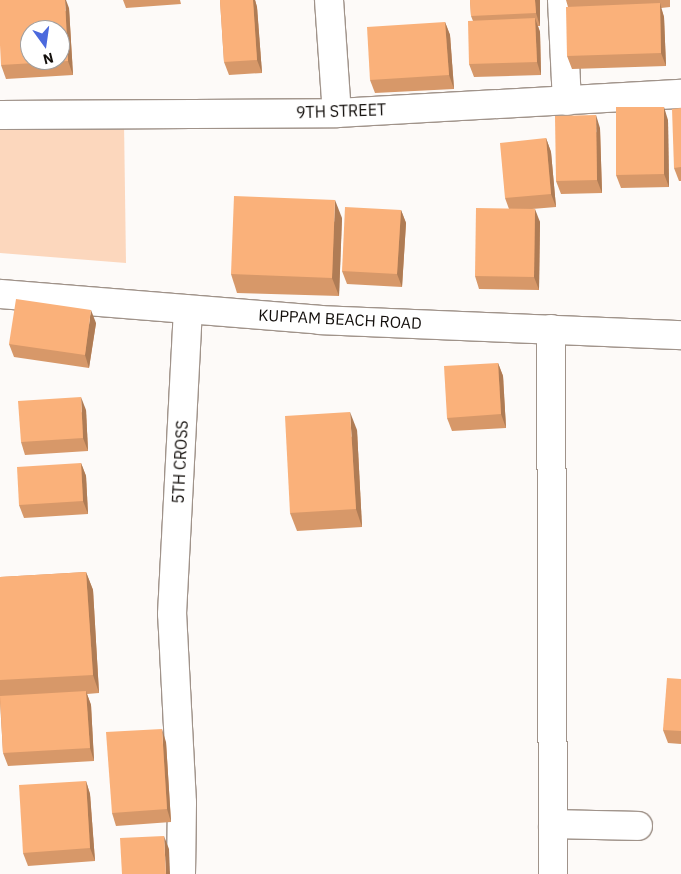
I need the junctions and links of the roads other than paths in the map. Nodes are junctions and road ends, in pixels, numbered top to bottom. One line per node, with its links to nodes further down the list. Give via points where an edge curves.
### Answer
1 (330, 0): 5 (street)
2 (562, 0): 4 (street)
3 (681, 94): 4 (street, 9TH STREET)
4 (567, 101): 5 (street, 9TH STREET)
5 (337, 112): 6 (street, 9TH STREET)
6 (0, 115)
7 (0, 294): 8 (street, KUPPAM BEACH ROAD)
8 (188, 309): 9 (street, KUPPAM BEACH ROAD, via 320,320); 13 (street, 5TH CROSS, via 172,614 182,803)
9 (551, 328): 10 (street, KUPPAM BEACH ROAD); 11 (street)
10 (681, 334)
11 (553, 824): 12 (street); 14 (street)
12 (638, 826)
13 (181, 874)
14 (553, 874)

